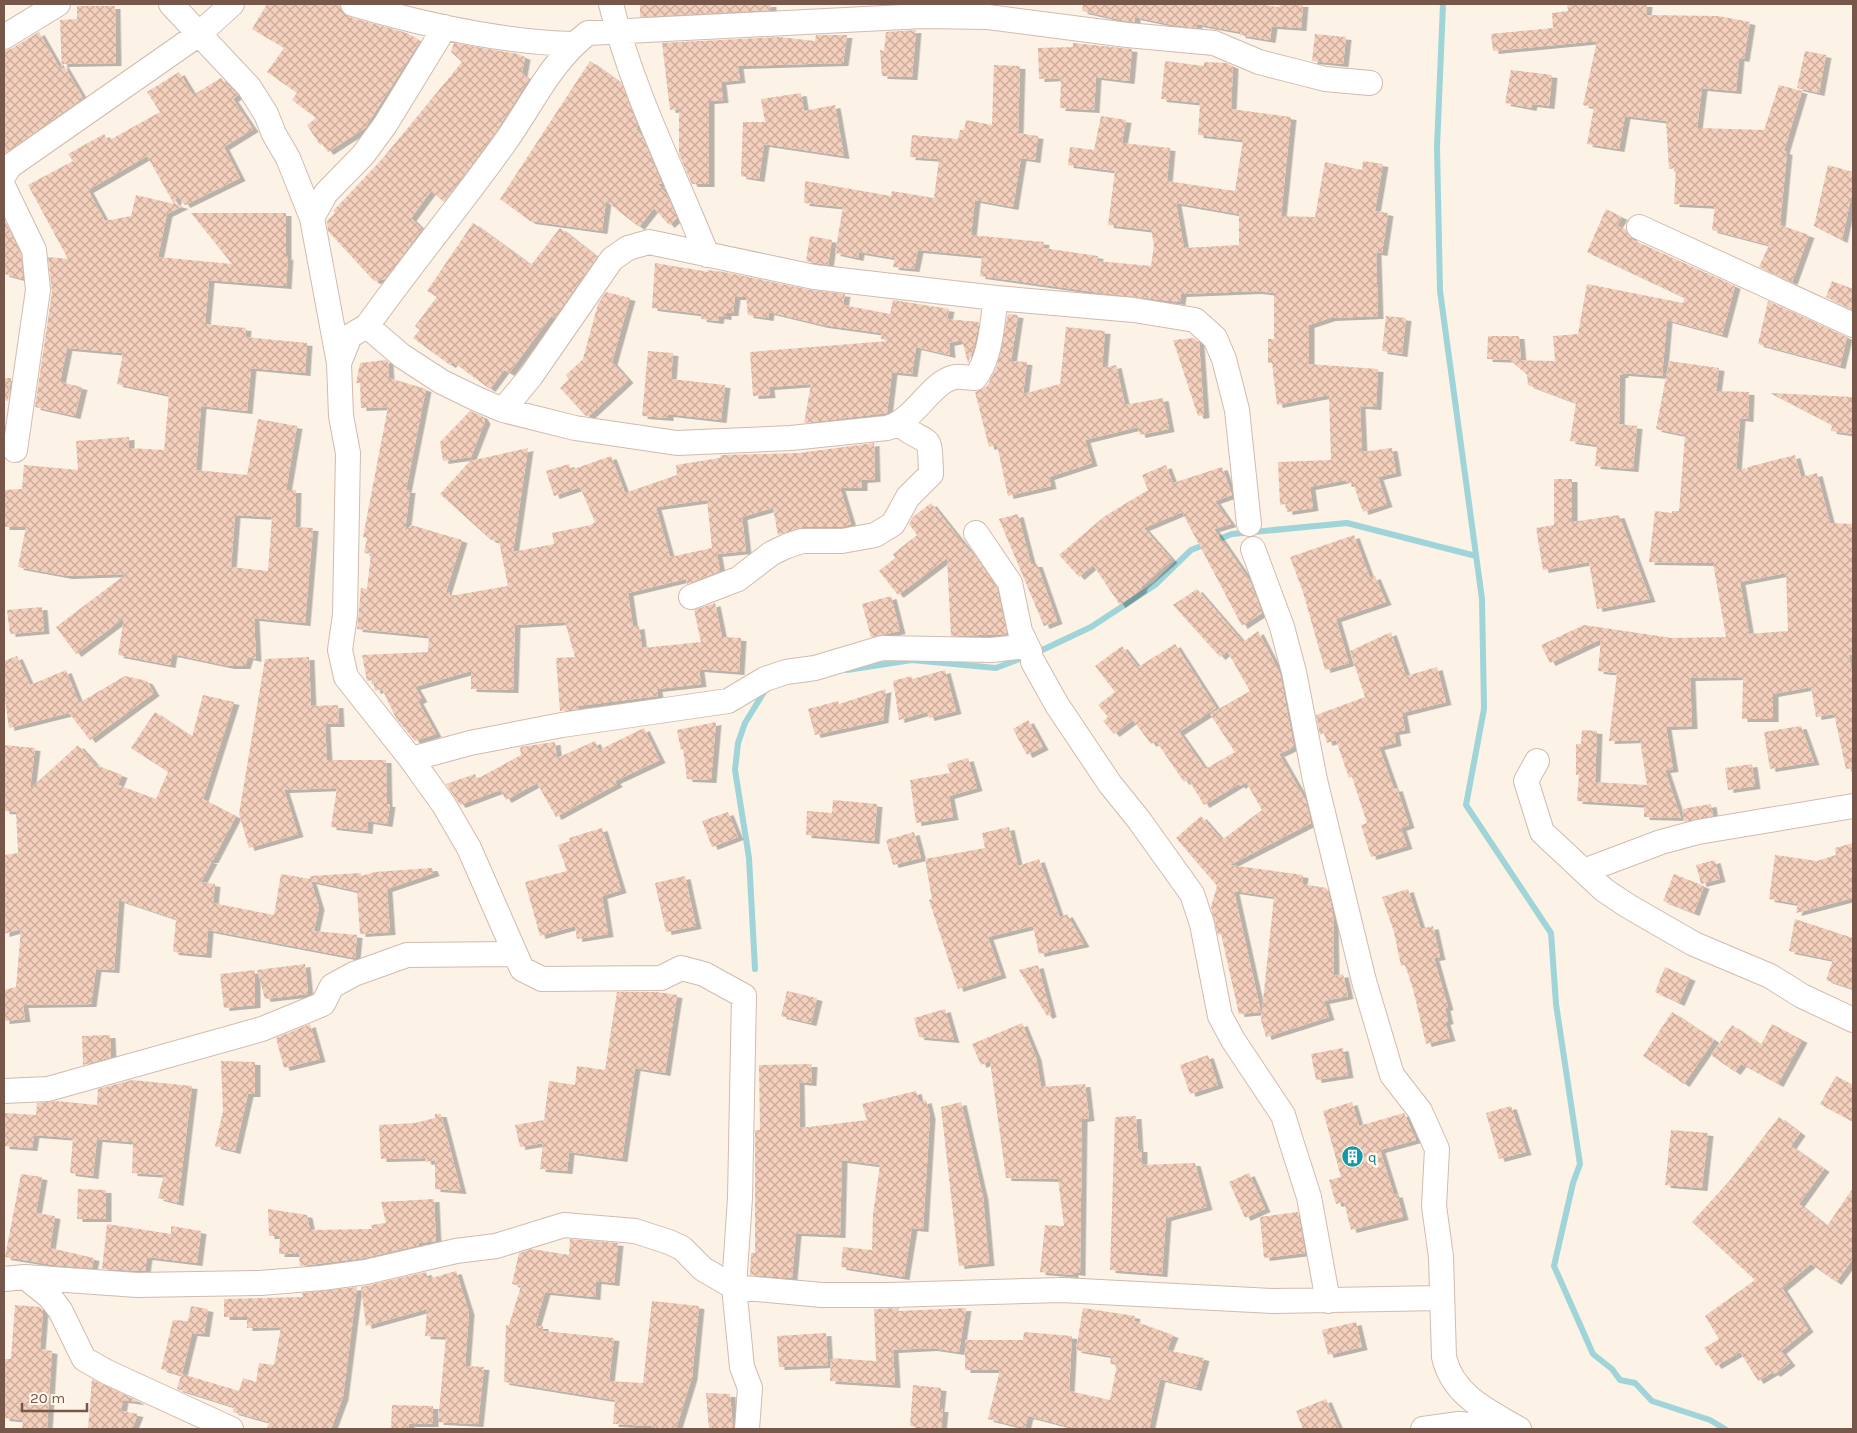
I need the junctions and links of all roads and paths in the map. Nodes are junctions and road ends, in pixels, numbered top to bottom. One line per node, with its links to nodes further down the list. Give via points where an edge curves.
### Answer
1 (58, 4): 9 (street)
2 (171, 4): 8 (street)
3 (232, 4): 8 (street)
4 (353, 4): 6 (street)
5 (611, 4): 7 (street)
6 (445, 26): 10 (street, via 530,43); 14 (street, via 385,125 326,193)
7 (618, 33): 10 (street, via 588,34); 11 (street, via 914,16 988,17 1214,43 1259,62 1325,79); 16 (street)
8 (200, 34): 12 (street, via 10,166); 14 (street, via 249,87 266,114)
9 (4, 37)
10 (574, 44): 19 (street)
11 (1370, 83)
12 (4, 175)
13 (4, 188): 23 (street, via 34,250 38,290)
14 (312, 218): 20 (street)
15 (1638, 227): 18 (street)
16 (707, 255): 17 (street, via 814,277); 21 (street, via 649,242 628,248 612,259 531,376)
17 (996, 298): 22 (street, via 981,371 974,378 956,377 941,382); 24 (street, via 1134,310 1195,320 1205,328 1215,338 1224,359 1237,410)
18 (1853, 325)
19 (368, 326): 20 (street, via 350,336); 21 (street, via 402,356 442,382)
20 (339, 363): 29 (street, via 341,416 348,453 345,615 340,650 346,677)
21 (503, 410): 22 (street, via 575,428 677,443 791,438)
22 (900, 425): 27 (street, via 930,443 931,474 908,497 893,524 874,535 842,541 802,541 787,546 772,553 738,579)
23 (15, 450)
24 (1249, 524)
25 (976, 533): 28 (street, via 1010,583 1020,630)
26 (1253, 549): 38 (street, via 1282,627 1294,672 1315,780 1364,981 1392,1075 1420,1111 1437,1149 1434,1206)
27 (691, 597)
28 (1030, 653): 29 (street, via 882,648 765,679 718,704 562,725 470,743); 39 (street, via 1057,705 1110,784 1192,894 1202,924 1220,1016 1282,1115 1291,1140 1309,1197)
29 (411, 759): 33 (street, via 444,805 469,848)
30 (1537, 761): 32 (street, via 1526,781 1542,832)
31 (1853, 806): 32 (street, via 1698,832 1661,842)
32 (1584, 871): 34 (street, via 1628,906 1694,944 1770,976 1802,996)
33 (514, 954): 35 (street, via 407,955 354,974 332,986 322,1004 262,1029 48,1090); 37 (street, via 522,969 542,979 661,978 681,968 704,974 744,996 740,1198)
34 (1853, 1020)
35 (4, 1090)
36 (14, 1278): 37 (street, via 137,1285 260,1283 322,1278 496,1246 564,1225 635,1231 669,1242 682,1248 703,1269); 40 (street, via 50,1297 60,1310 84,1359)
37 (734, 1287): 39 (street, via 822,1295 1062,1290); 41 (street, via 742,1367 750,1388)
38 (1442, 1298): 39 (street); 42 (street, via 1444,1358 1452,1380 1473,1402 1519,1429 1489,1424)
39 (1328, 1301)
40 (231, 1429)
41 (747, 1429)
42 (1423, 1429)

